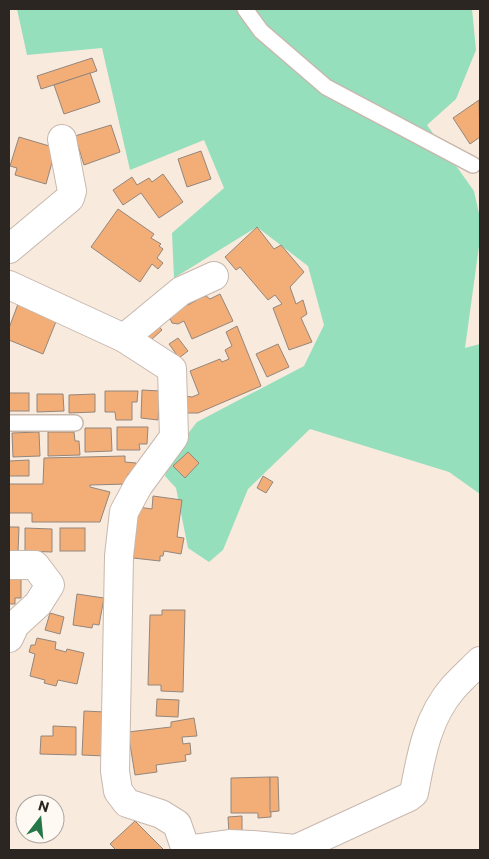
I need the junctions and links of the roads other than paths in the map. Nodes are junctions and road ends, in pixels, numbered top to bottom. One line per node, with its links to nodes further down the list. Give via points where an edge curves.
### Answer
1 (245, 9): 3 (lane, via 260,31 326,87)
2 (62, 139): 4 (street, via 72,191 70,198)
3 (473, 165)
4 (9, 249)
5 (214, 276): 7 (street, via 181,291)
6 (9, 285): 7 (street)
7 (124, 338): 13 (street, via 172,369 174,436 138,486 124,512 119,556 115,772 118,791 127,803 161,814 177,824)
8 (9, 423): 9 (lane)
9 (75, 423)
10 (9, 565): 11 (street, via 36,565 50,585 38,604 15,625)
11 (9, 638)
12 (480, 661): 13 (street, via 453,688 432,722 423,746 414,793 409,797 296,849 229,844)
13 (186, 850)

